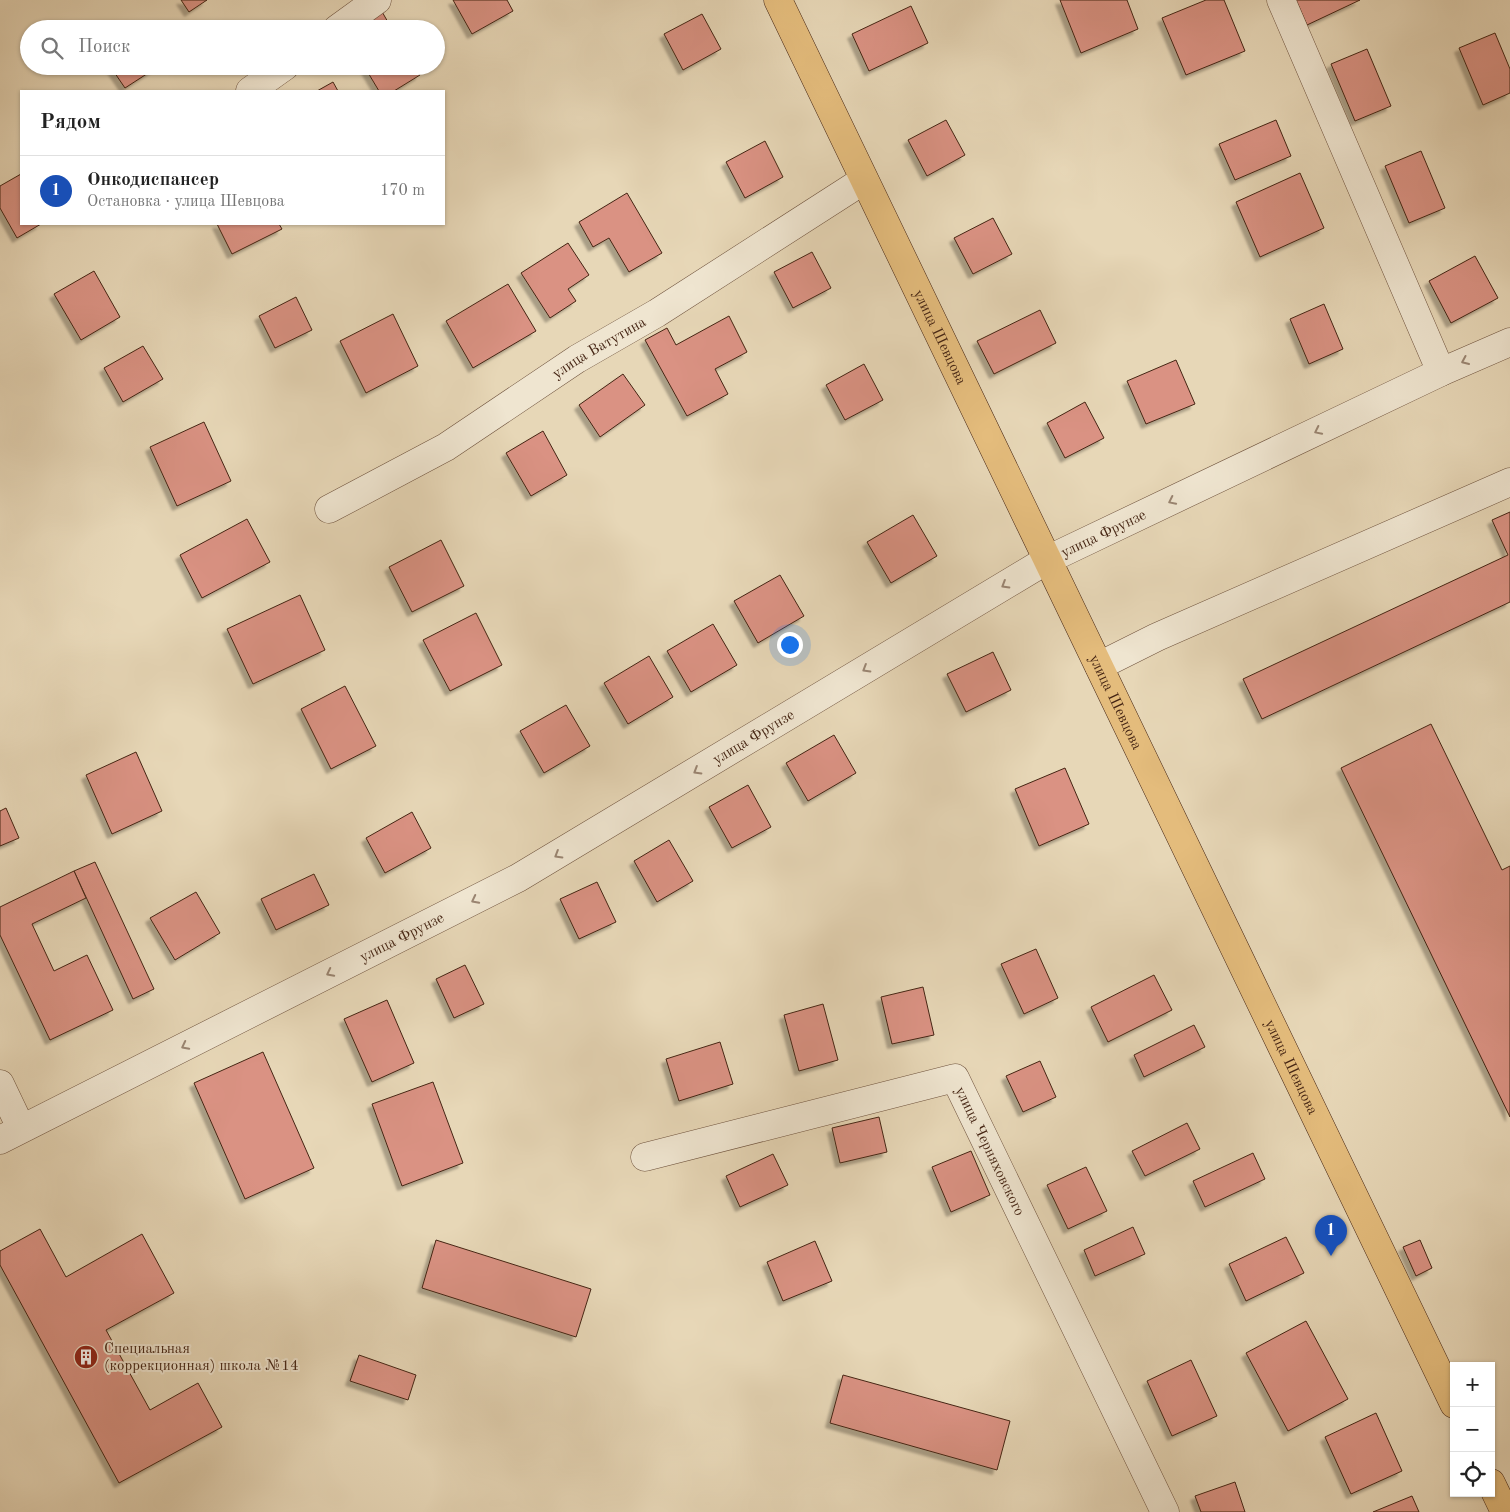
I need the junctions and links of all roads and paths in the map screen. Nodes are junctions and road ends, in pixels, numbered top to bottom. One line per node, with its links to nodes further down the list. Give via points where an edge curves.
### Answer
1 (377, 0): 4 (street)
2 (778, 0): 7 (main road, улица Шевцова)
3 (1281, 0): 9 (street)
4 (349, 20)
5 (272, 75): 6 (street)
6 (251, 90)
7 (864, 180): 11 (street, улица Ватутина, via 698,287 577,359 446,447); 12 (main road, улица Шевцова)
8 (1510, 342): 9 (street, улица Фрунзе, one-way to 9)
9 (1441, 372): 12 (street, улица Фрунзе, one-way to 12)
10 (1510, 482): 13 (street)
11 (329, 509)
12 (1047, 560): 13 (main road, улица Шевцова); 15 (street, улица Фрунзе, one-way to 15, via 518,878)
13 (1099, 666): 17 (main road, улица Шевцова)
14 (0, 1084): 15 (street)
15 (10, 1134)
16 (645, 1157): 19 (street, улица Черняховского, via 955,1078)
17 (1450, 1396)
18 (1495, 1491): 20 (main road)
19 (1165, 1512)
20 (1505, 1512)

